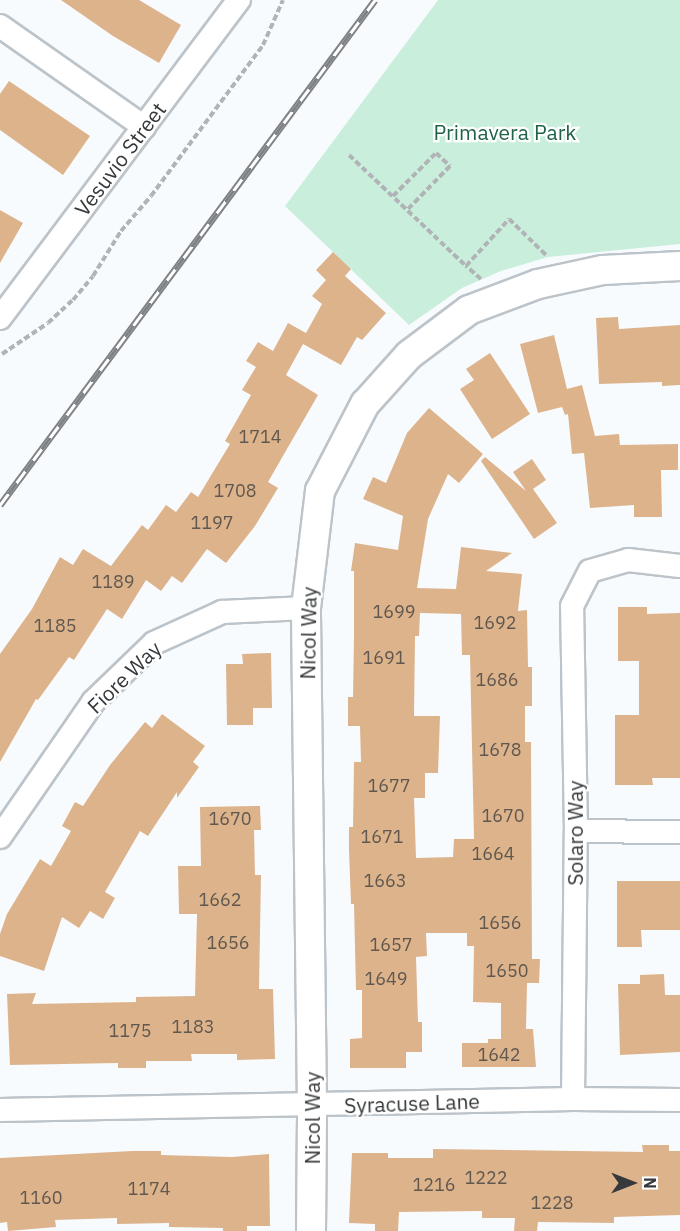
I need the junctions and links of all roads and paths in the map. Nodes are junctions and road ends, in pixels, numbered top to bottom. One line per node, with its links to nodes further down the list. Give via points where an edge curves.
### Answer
1 (239, 0): 4 (street, Vesuvio Street)
2 (283, 0): 13 (path, via 263,45 121,231 93,276 48,323)
3 (0, 26): 4 (street)
4 (144, 127): 12 (street, Vesuvio Street)
5 (349, 155): 6 (path)
6 (393, 196): 7 (path); 7 (path, via 436,153 450,166)
7 (407, 210): 9 (path)
8 (552, 261): 9 (path, via 509,219)
9 (466, 266): 11 (path)
10 (680, 266): 15 (street, Nicol Way, via 603,270 538,284 469,310 409,355 365,404 320,490)
11 (486, 283)
12 (0, 318)
13 (2, 354)
14 (680, 566): 16 (street, Solaro Way, via 628,560 590,571 572,606)
15 (306, 608): 18 (street, Fiore Way, via 222,612 154,644 93,702); 21 (street, Nicol Way)
16 (576, 831): 17 (street); 19 (street, Solaro Way)
17 (680, 832)
18 (0, 837)
19 (573, 1099): 20 (street, Syracuse Lane); 21 (street, Syracuse Lane)
20 (680, 1100)
21 (312, 1106): 22 (street, Syracuse Lane); 23 (street, Nicol Way)
22 (0, 1110)
23 (311, 1231)

